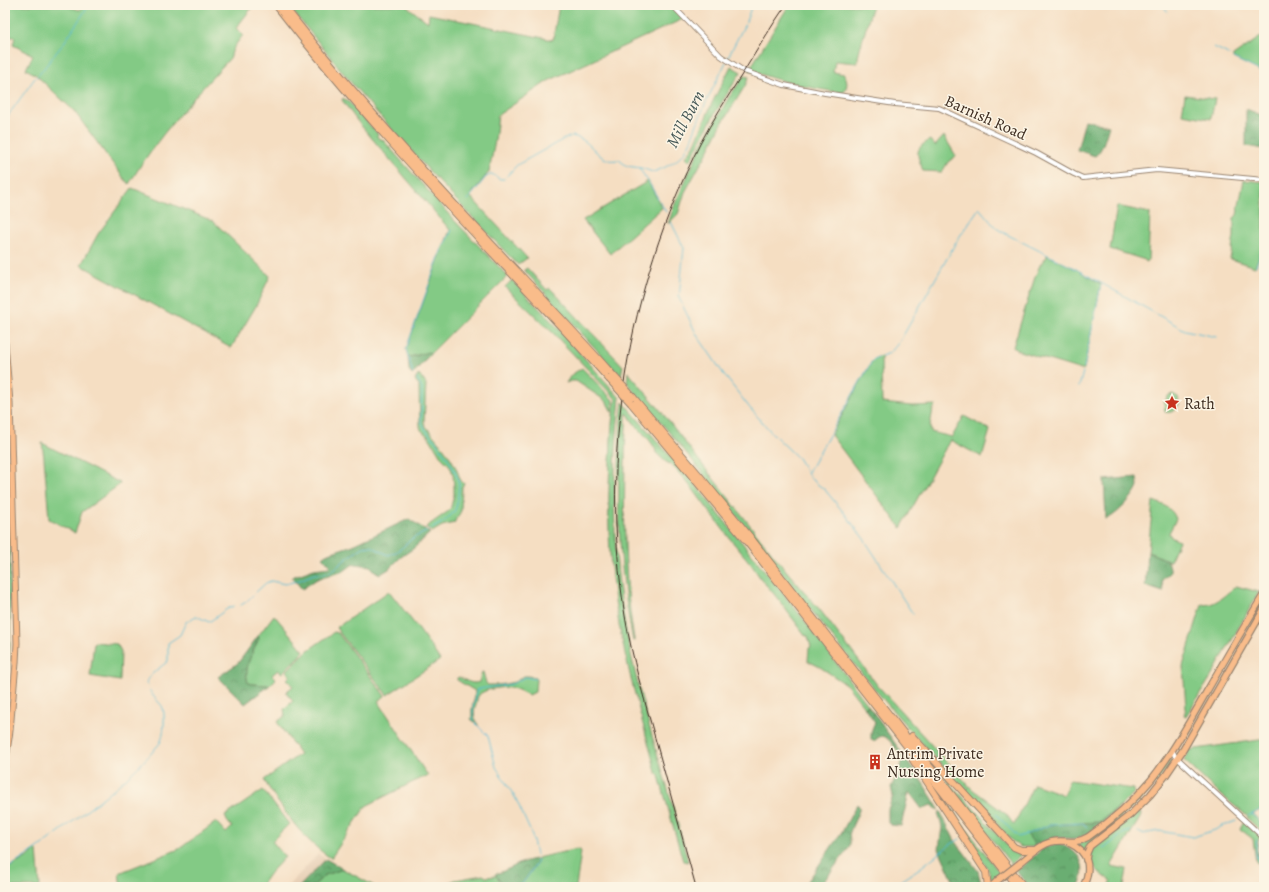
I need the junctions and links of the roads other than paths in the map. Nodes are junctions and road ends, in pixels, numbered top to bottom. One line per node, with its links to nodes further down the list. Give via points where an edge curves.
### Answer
1 (276, 5): 5 (highway, via 384,135 450,208)
2 (283, 5): 5 (highway, via 388,132)
3 (672, 5): 4 (street, Barnish Road, via 727,60 744,71 784,85 865,100 943,110 1022,146 1083,178 1157,170)
4 (1264, 180)
5 (510, 266): 7 (highway, bridge)
6 (5, 344): 15 (main road, via 10,402 17,638)
7 (632, 400): 11 (highway, via 732,514); 12 (highway, via 738,530)
8 (1264, 594): 10 (highway)
9 (1264, 609): 10 (highway)
10 (1249, 626): 13 (highway, via 1237,639); 14 (highway)
11 (854, 670): 19 (highway, via 927,755 1014,847 1021,850); 24 (highway)
12 (869, 698): 21 (highway, via 986,872); 23 (highway)
13 (1172, 750): 14 (street); 16 (highway)
14 (1176, 757): 16 (highway, via 1169,760); 17 (street); 20 (highway, via 1150,795 1130,815 1090,846)
15 (5, 765)
16 (1150, 781): 18 (highway, via 1127,806 1091,835 1079,841)
17 (1264, 838)
18 (1065, 842): 19 (highway, via 1050,842); 20 (highway, via 1078,849)
19 (1036, 850): 22 (highway, bridge)
20 (1086, 860): 25 (highway, via 1088,874)
21 (988, 887)
22 (992, 887)
23 (1017, 887)
24 (1024, 887)
25 (1083, 887)

